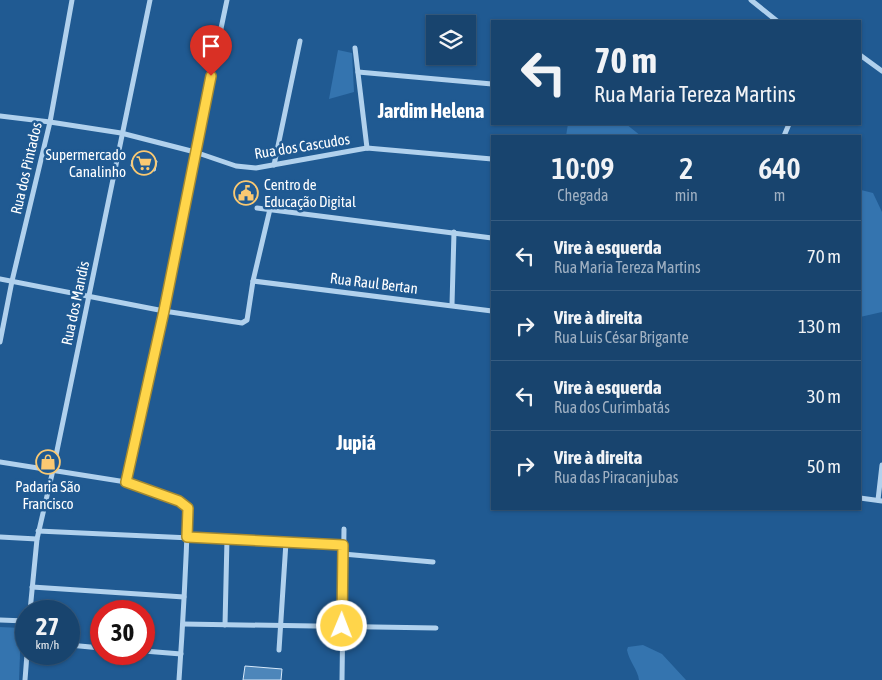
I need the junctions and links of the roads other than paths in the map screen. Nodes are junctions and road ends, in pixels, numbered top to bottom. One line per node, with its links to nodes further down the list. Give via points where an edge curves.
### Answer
1 (72, 0): 13 (street, Rua dos Pintados)
2 (150, 0): 14 (street, Rua dos Mandis)
3 (227, 0): 16 (street)
4 (751, 0): 5 (street)
5 (776, 20)
6 (300, 41): 18 (street)
7 (355, 48): 10 (street)
8 (861, 56): 9 (street)
9 (882, 71)
10 (358, 72): 11 (street); 15 (street)
11 (491, 84)
12 (0, 116): 13 (street, Rua dos Cascudos)
13 (50, 122): 14 (street, Rua dos Cascudos); 24 (street, Rua dos Pintados)
14 (122, 133): 16 (street, Rua dos Cascudos); 26 (street, Rua dos Mandis)
15 (367, 148): 17 (street, Rua dos Cascudos); 18 (street, Rua dos Cascudos)
16 (195, 152): 18 (street, Rua dos Cascudos, via 236,166 256,168); 28 (street)
17 (491, 158)
18 (274, 165)
19 (257, 208): 20 (street)
20 (270, 209): 21 (street); 25 (street)
21 (454, 232): 22 (street); 27 (street)
22 (491, 238)
23 (0, 279): 24 (street)
24 (12, 280): 26 (street); 30 (street, Rua dos Pintados)
25 (253, 282): 27 (street, Rua Raul Bertan); 28 (street, via 247,320 242,323)
26 (90, 297): 28 (street); 33 (street, Rua dos Mandis)
27 (452, 306): 29 (street, Rua Raul Bertan)
28 (164, 311): 34 (street)
29 (491, 311)
30 (0, 342)
31 (0, 462): 33 (street)
32 (882, 465): 36 (street)
33 (53, 470): 34 (street); 38 (street, Rua dos Mandis)
34 (126, 482): 40 (street, via 179,501 188,508)
35 (861, 498): 36 (street)
36 (880, 500)
37 (344, 529): 44 (street)
38 (38, 532): 40 (street); 41 (street, Rua dos Mandis)
39 (0, 537): 41 (street)
40 (187, 537): 42 (street); 48 (street)
41 (37, 539): 47 (street, Rua dos Mandis)
42 (227, 539): 43 (street); 53 (street)
43 (286, 542): 44 (street); 54 (street)
44 (343, 545): 45 (street)
45 (343, 554): 46 (street); 55 (street)
46 (433, 562)
47 (32, 588): 48 (street); 49 (street, Rua dos Mandis)
48 (184, 597): 52 (street)
49 (31, 600)
50 (0, 620): 51 (street)
51 (15, 621)
52 (183, 624): 53 (street); 59 (street)
53 (225, 625): 54 (street)
54 (280, 625): 55 (street); 57 (street)
55 (342, 626): 56 (street); 63 (street)
56 (436, 628)
57 (280, 650)
58 (155, 652): 59 (street)
59 (181, 654): 62 (street)
60 (27, 665): 61 (street)
61 (26, 680)
62 (179, 680)
63 (342, 680)

